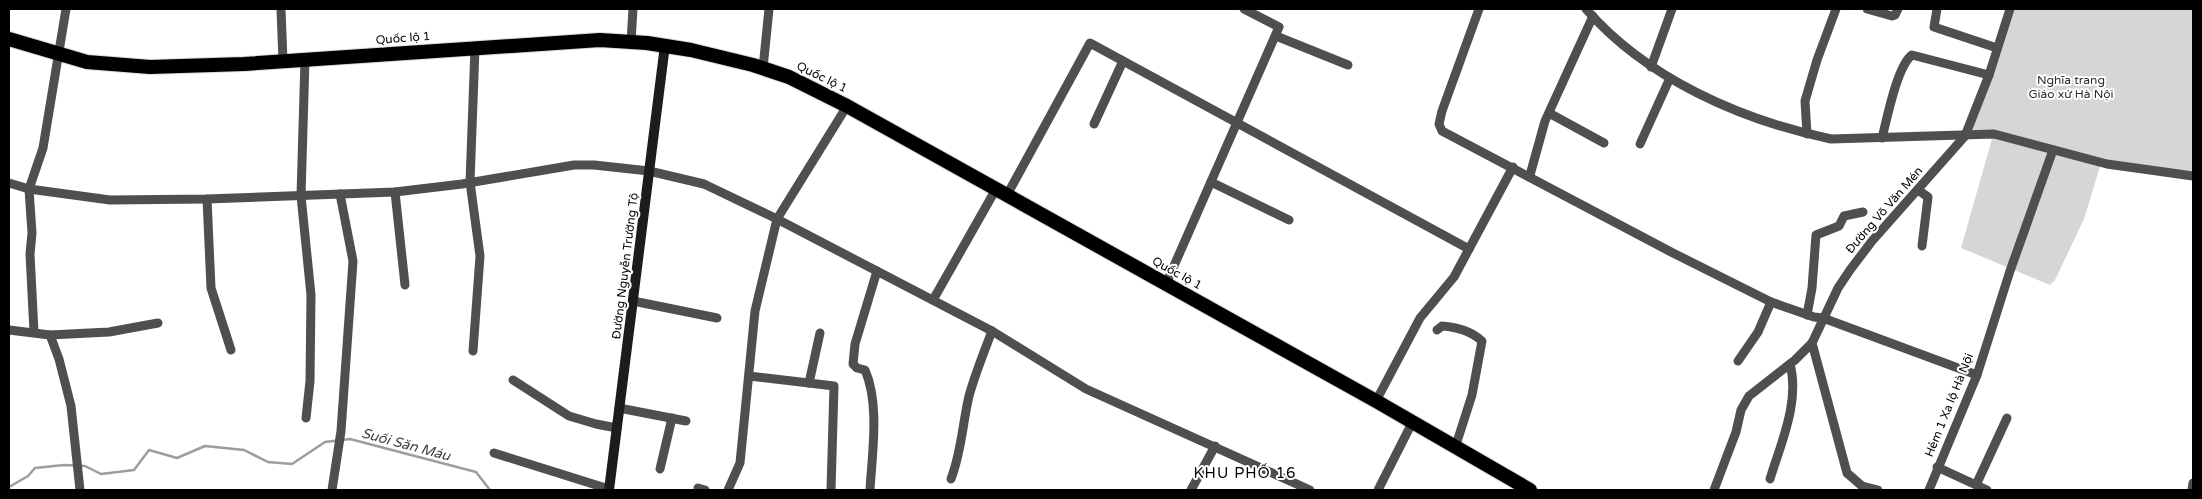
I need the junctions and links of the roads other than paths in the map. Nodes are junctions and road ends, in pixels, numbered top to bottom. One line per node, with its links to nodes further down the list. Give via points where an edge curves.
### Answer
1 (66, 9): 21 (street)
2 (281, 9): 23 (street)
3 (633, 9): 17 (street)
4 (769, 9): 27 (street)
5 (1244, 9): 15 (street, via 1279,26)
6 (1479, 9): 40 (street, via 1438,124 1452,137)
7 (1586, 9): 14 (street)
8 (1672, 9): 26 (street)
9 (1836, 9): 34 (street, via 1805,101)
10 (1867, 9): 11 (street, via 1892,16 1896,16)
11 (1898, 9)
12 (1937, 9): 20 (street, via 1934,27)
13 (2010, 9): 20 (street, Đường Võ Văn Mén)
14 (1593, 16): 26 (street, via 1626,49); 31 (street)
15 (1276, 36): 25 (street); 32 (street)
16 (9, 39): 21 (highway, Quốc lộ 1)
17 (631, 42): 18 (highway, Quốc lộ 1); 19 (highway, Quốc lộ 1, via 600,40)
18 (665, 45): 27 (highway, Quốc lộ 1); 41 (main road, Đường Nguyễn Trường Tộ)
19 (475, 48): 22 (highway, Quốc lộ 1); 44 (street)
20 (1997, 48): 28 (street, Đường Võ Văn Mén)
21 (58, 55): 23 (highway, Quốc lộ 1, via 86,62 150,67); 47 (street, via 44,148)
22 (305, 60): 23 (highway, Quốc lộ 1); 52 (street)
23 (283, 61)
24 (1123, 61): 32 (street); 33 (street); 50 (street, via 1090,43)
25 (1348, 65)
26 (1651, 67): 29 (street)
27 (764, 68): 30 (highway, Quốc lộ 1)
28 (1989, 75): 35 (street, Đường Võ Văn Mén); 36 (street, via 1912,55 1900,76)
29 (1670, 78): 34 (street, via 1774,124); 38 (street)
30 (847, 106): 50 (highway, Quốc lộ 1); 55 (street)
31 (1549, 113): 37 (street); 42 (street)
32 (1237, 122): 45 (street); 58 (street)
33 (1094, 124)
34 (1807, 134): 36 (street, via 1831,139)
35 (1964, 136): 36 (street); 39 (street, via 1994,134); 48 (street, Đường Võ Văn Mén)
36 (1882, 138)
37 (1604, 143)
38 (1640, 144)
39 (2053, 150): 43 (street, via 2107,164); 80 (street, Hẻm 1 Xa lộ Hà Nội)
40 (1514, 167): 42 (street); 58 (street)
41 (649, 171): 44 (street, via 574,165); 55 (street, via 704,184); 63 (main road, Đường Nguyễn Trường Tộ)
42 (1530, 176): 64 (street)
43 (2193, 176)
44 (470, 182): 49 (street); 77 (street, via 480,256)
45 (1211, 182): 56 (street); 60 (street)
46 (9, 183): 47 (street)
47 (29, 188): 53 (street, via 110,200); 72 (street)
48 (1918, 190): 57 (street, via 1928,197); 67 (street, Đường Võ Văn Mén, via 1850,270)
49 (395, 192): 51 (street); 61 (street)
50 (1001, 192): 60 (highway, Quốc lộ 1); 62 (street)
51 (340, 194): 52 (street); 103 (street, via 353,261 341,431)
52 (300, 196): 53 (street); 86 (street, via 311,295)
53 (207, 199): 76 (street, via 211,288)
54 (1863, 212): 65 (street, via 1844,216 1840,226 1816,235)
55 (777, 219): 59 (street); 81 (street, via 755,311)
56 (1289, 220)
57 (1922, 246)
58 (1469, 249): 84 (street, via 1454,277 1420,318)
59 (877, 270): 62 (street); 106 (street, via 855,344 853,364 865,370 869,379 874,424)
60 (1166, 284): 84 (highway, Quốc lộ 1)
61 (405, 285)
62 (934, 300): 71 (street)
63 (633, 301): 66 (street); 85 (main road, Đường Nguyễn Trường Tộ)
64 (1771, 302): 65 (street); 78 (street, via 1758,332)
65 (1807, 315): 67 (street)
66 (717, 318)
67 (1823, 318): 75 (street, Đường Võ Văn Mén); 80 (street)
68 (158, 323): 74 (street, via 109,332)
69 (9, 330): 72 (street)
70 (1437, 330): 93 (street, via 1442,326 1452,327 1482,341 1472,395)
71 (992, 331): 92 (street, via 1086,388); 97 (street, via 970,394 959,457)
72 (34, 332): 74 (street)
73 (820, 333): 83 (street)
74 (50, 335): 102 (street, via 71,406)
75 (1812, 343): 79 (street, Đường Võ Văn Mén); 112 (street, via 1847,473 1862,486)
76 (231, 350)
77 (473, 351)
78 (1738, 361)
79 (1790, 364): 98 (street, via 1794,394); 111 (street, Đường Võ Văn Mén, via 1749,396 1741,410)
80 (1976, 375): 95 (street, Hẻm 1 Xa lộ Hà Nội)
81 (749, 376): 83 (street); 104 (street, via 740,463)
82 (513, 380): 91 (street, via 569,416)
83 (809, 383): 105 (street, via 834,386)
84 (1376, 401): 90 (highway, Quốc lộ 1)
85 (619, 408): 87 (street); 91 (main road, Đường Nguyễn Trường Tộ)
86 (306, 418)
87 (672, 418): 89 (street); 96 (street)
88 (2007, 418): 100 (street)
89 (686, 421)
90 (1412, 423): 93 (highway, Quốc lộ 1); 109 (street)
91 (617, 428): 101 (main road, Đường Nguyễn Trường Tộ)
92 (1215, 446): 107 (street); 108 (street)
93 (1455, 448): 110 (highway, Quốc lộ 1)
94 (494, 453): 101 (street)
95 (1937, 467): 100 (street); 113 (street, Hẻm 1 Xa lộ Hà Nội)
96 (660, 469)
97 (951, 479)
98 (1770, 479)
99 (2193, 483): 115 (street)
100 (1976, 485): 114 (street)
101 (609, 489)
102 (80, 490)
103 (332, 490)
104 (728, 490)
105 (831, 490)
106 (870, 490)
107 (1191, 490)
108 (1310, 490)
109 (1378, 490)
110 (1530, 490)
111 (1714, 490)
112 (1878, 490)
113 (1928, 490)
114 (1988, 490)
115 (2192, 490)

